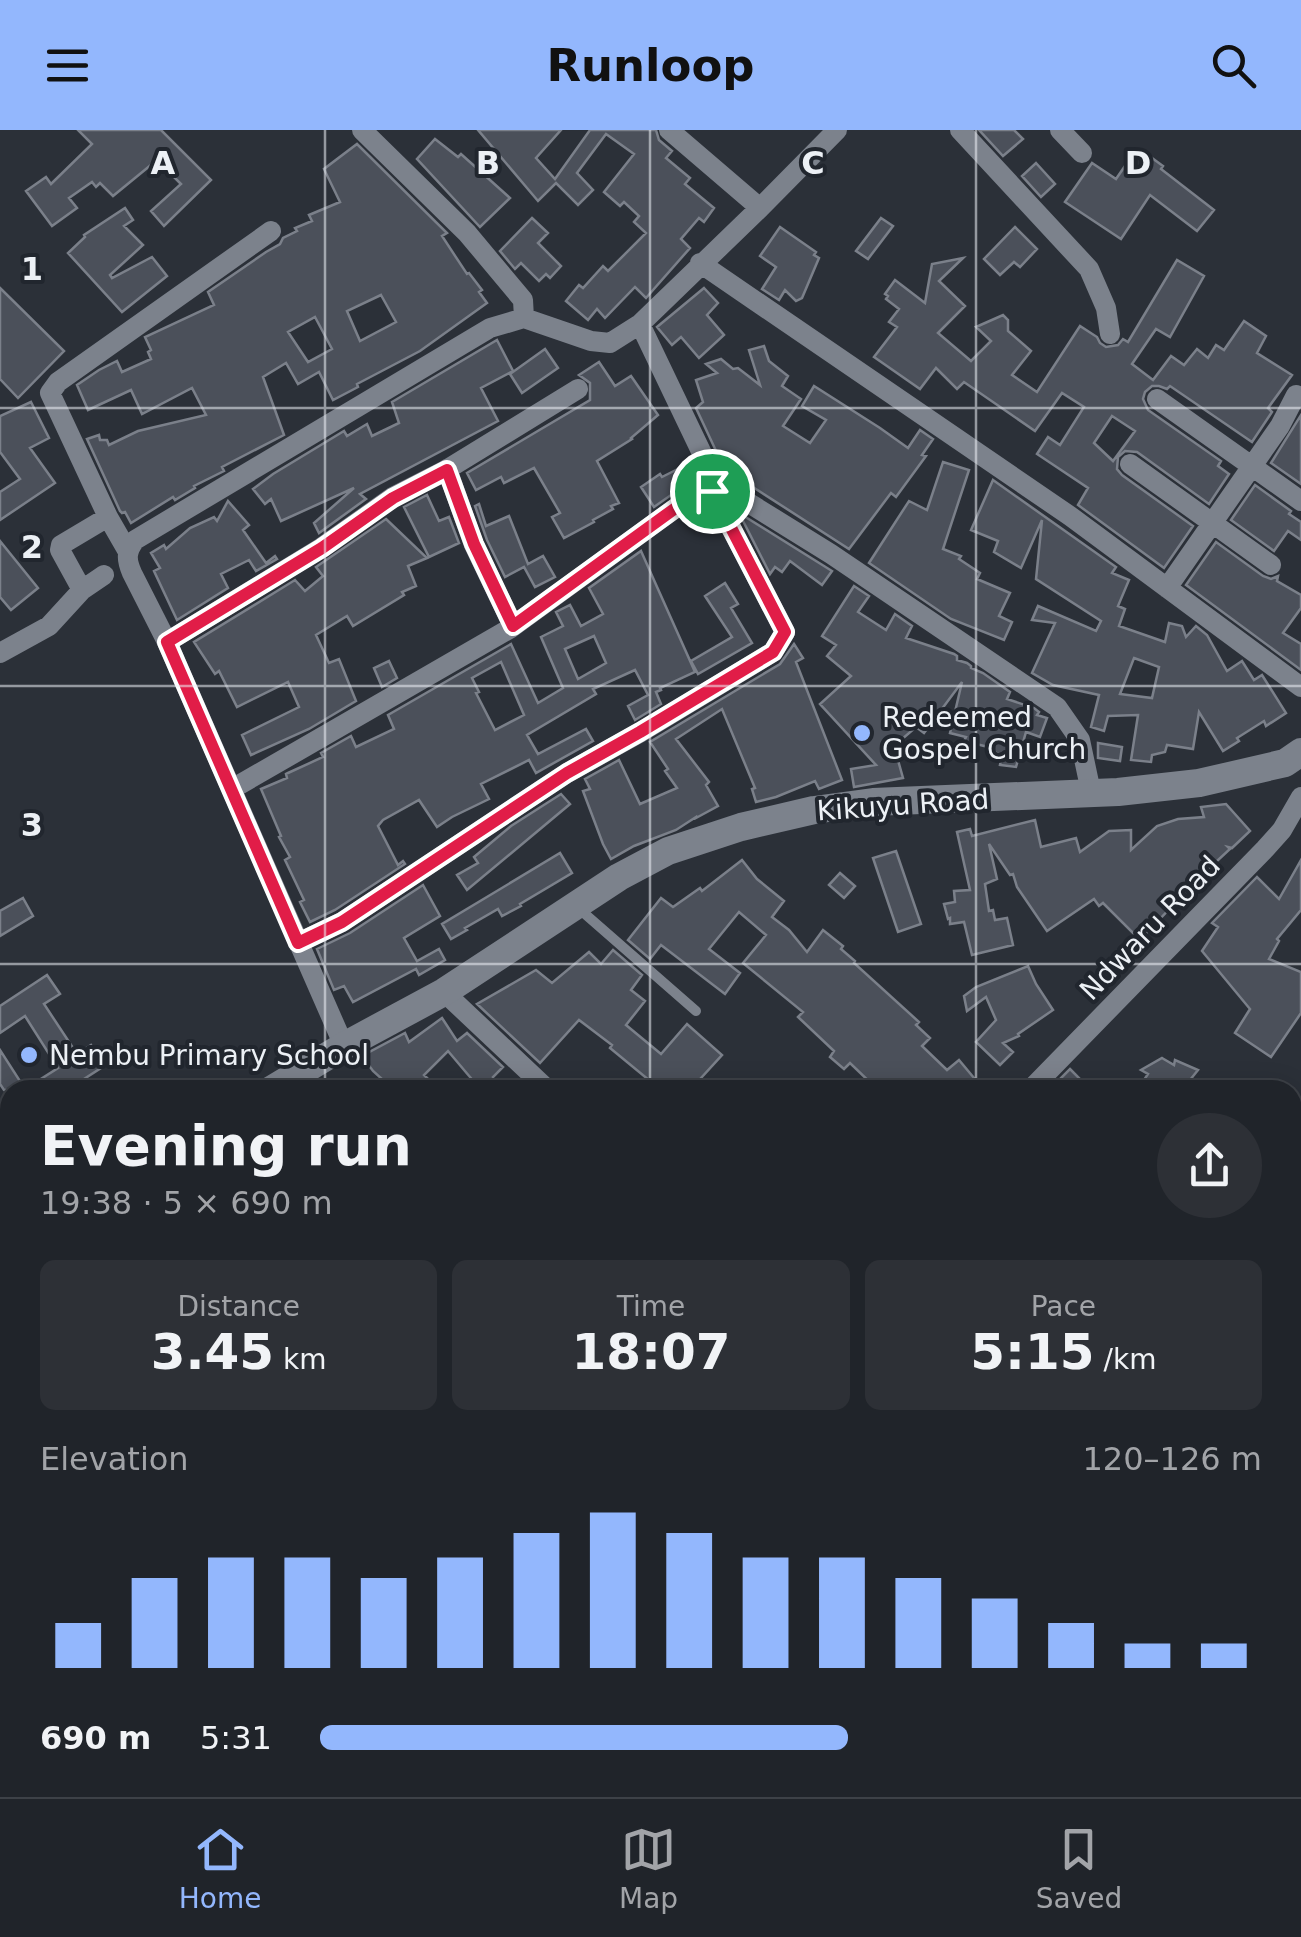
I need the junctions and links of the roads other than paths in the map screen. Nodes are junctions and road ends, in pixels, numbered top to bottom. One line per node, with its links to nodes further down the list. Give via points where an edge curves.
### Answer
1 (362, 130): 10 (street, via 468,233 523,300)
2 (669, 130): 7 (street)
3 (837, 130): 7 (street)
4 (960, 130): 12 (street, via 1089,269)
5 (1060, 130): 6 (street)
6 (1082, 153)
7 (760, 208): 9 (street)
8 (271, 231): 21 (street, via 50,393)
9 (700, 263): 11 (street); 26 (street)
10 (524, 318): 11 (street, via 610,342); 23 (street, via 490,328)
11 (640, 324): 19 (street)
12 (1110, 334)
13 (578, 389): 18 (street)
14 (1296, 395): 17 (street)
15 (1157, 399): 17 (street)
16 (1130, 464): 22 (street)
17 (1252, 468): 20 (street); 22 (street)
18 (447, 470): 28 (street); 29 (street)
19 (716, 491): 28 (street, via 677,507); 34 (street, via 736,495 831,554 1057,708 1080,740); 37 (street, via 785,632 773,652 567,773 342,922)
20 (1301, 501)
21 (108, 517): 23 (street); 27 (street, via 60,550)
22 (1214, 522): 24 (street); 26 (street)
23 (127, 550): 29 (street)
24 (1272, 566)
25 (104, 575): 27 (street)
26 (1167, 588): 31 (street)
27 (82, 590): 30 (street, via 50,626)
28 (513, 626): 33 (street)
29 (167, 642): 33 (street)
30 (0, 654)
31 (1301, 687)
32 (1301, 752): 34 (main road, Kikuyu Road, via 1285,763 1198,783)
33 (232, 788): 37 (street)
34 (1091, 792): 36 (main road, Kikuyu Road, via 873,802 741,826 668,851)
35 (1301, 797): 43 (street, Ndwaru Road, via 1265,849)
36 (576, 906): 38 (main road, Kikuyu Road); 39 (lane)
37 (298, 943): 40 (street)
38 (444, 992): 40 (main road, Kikuyu Road); 42 (street)
39 (696, 1011)
40 (344, 1046): 41 (main road, Kikuyu Road)
41 (288, 1080)
42 (537, 1080)
43 (1040, 1080)

